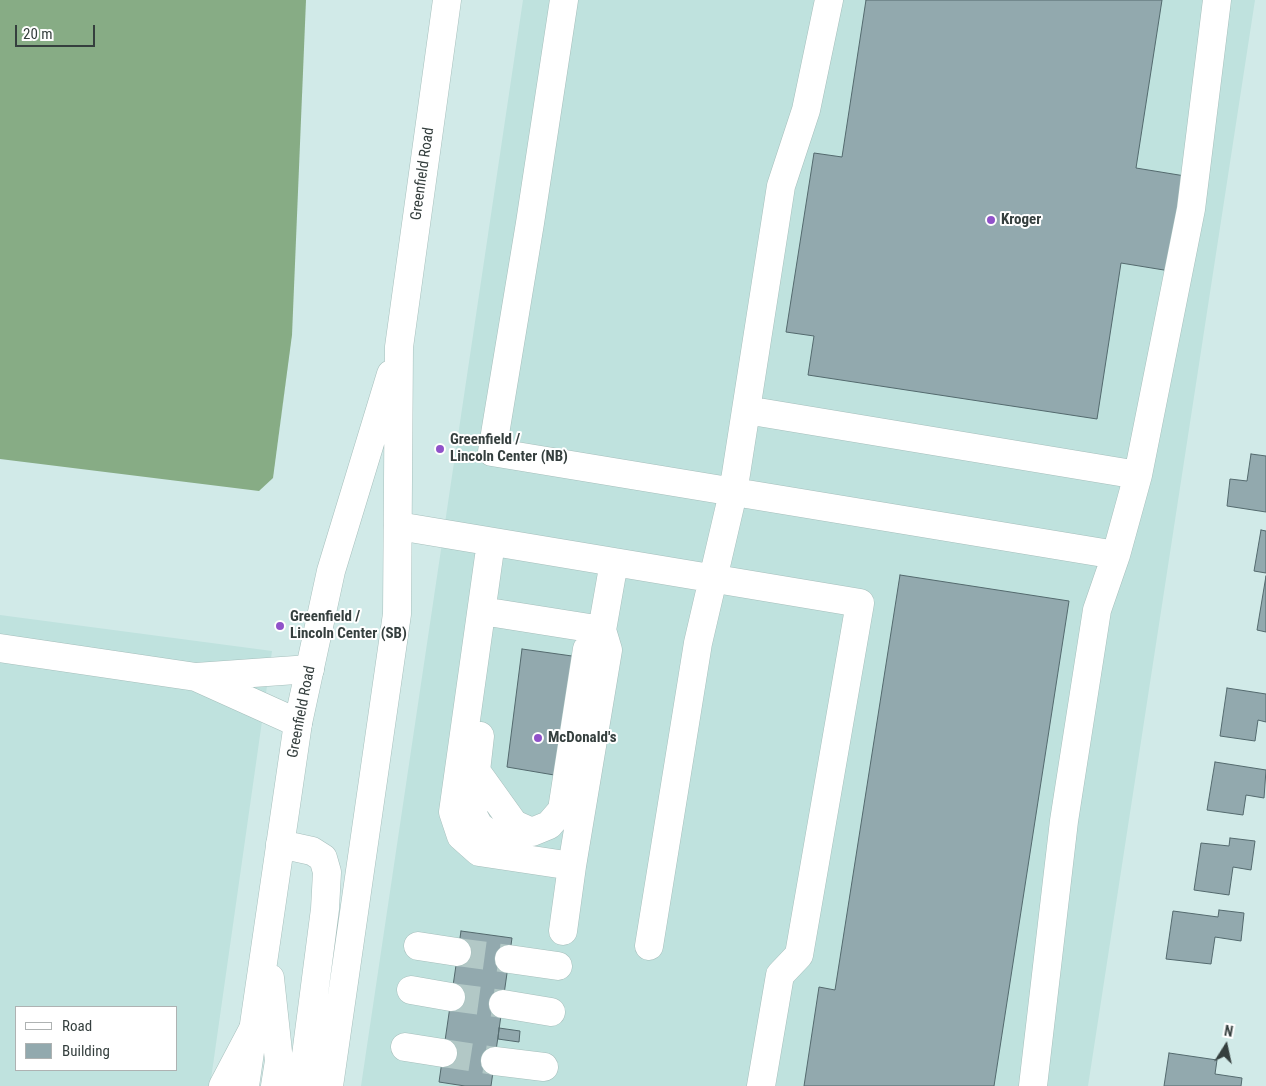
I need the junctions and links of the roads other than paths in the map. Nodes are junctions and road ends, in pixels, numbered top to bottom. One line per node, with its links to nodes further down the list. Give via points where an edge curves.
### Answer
1 (447, 0): 5 (main road, Greenfield Road)
2 (564, 0): 8 (main road, via 492,452)
3 (829, 0): 6 (main road, via 806,110 781,186)
4 (1217, 0): 7 (main road, via 1191,209)
5 (399, 347): 9 (main road, Greenfield Road); 17 (main road, Greenfield Road, via 331,571)
6 (746, 410): 7 (main road); 8 (main road)
7 (1138, 475): 11 (main road)
8 (733, 493): 11 (main road); 13 (main road)
9 (398, 526): 10 (main road); 43 (main road, Greenfield Road, via 397,614)
10 (491, 542): 12 (main road); 14 (main road)
11 (1116, 555): 45 (main road, via 1096,620 1064,821)
12 (614, 562): 13 (main road); 15 (main road)
13 (712, 577): 26 (main road, via 698,642); 44 (main road, via 860,604 800,955 780,975)
14 (482, 611): 15 (main road); 19 (main road)
15 (602, 630): 19 (main road, via 588,649 562,810 549,825 532,832 514,824 476,771 482,720); 22 (main road, via 608,650)
16 (0, 648): 18 (main road)
17 (310, 669): 18 (main road); 20 (main road, Greenfield Road)
18 (196, 677): 20 (main road)
19 (472, 684): 22 (main road, via 453,812 461,836 479,852)
20 (298, 723): 21 (main road, Greenfield Road)
21 (280, 844): 24 (main road, Greenfield Road); 42 (main road, via 317,854 323,858 328,872)
22 (572, 866): 23 (main road)
23 (563, 932)
24 (266, 944): 34 (main road, Greenfield Road); 41 (main road, via 279,1061)
25 (418, 946): 27 (main road)
26 (649, 946)
27 (457, 952)
28 (509, 959): 29 (main road)
29 (558, 966)
30 (411, 990): 31 (main road)
31 (451, 996)
32 (503, 1004): 33 (main road)
33 (552, 1012)
34 (252, 1031): 39 (main road); 40 (main road, Greenfield Road)
35 (405, 1047): 36 (main road)
36 (443, 1053)
37 (495, 1061): 38 (main road)
38 (544, 1067)
39 (223, 1086)
40 (245, 1086)
41 (275, 1086)
42 (302, 1086)
43 (329, 1086)
44 (761, 1086)
45 (1032, 1086)

